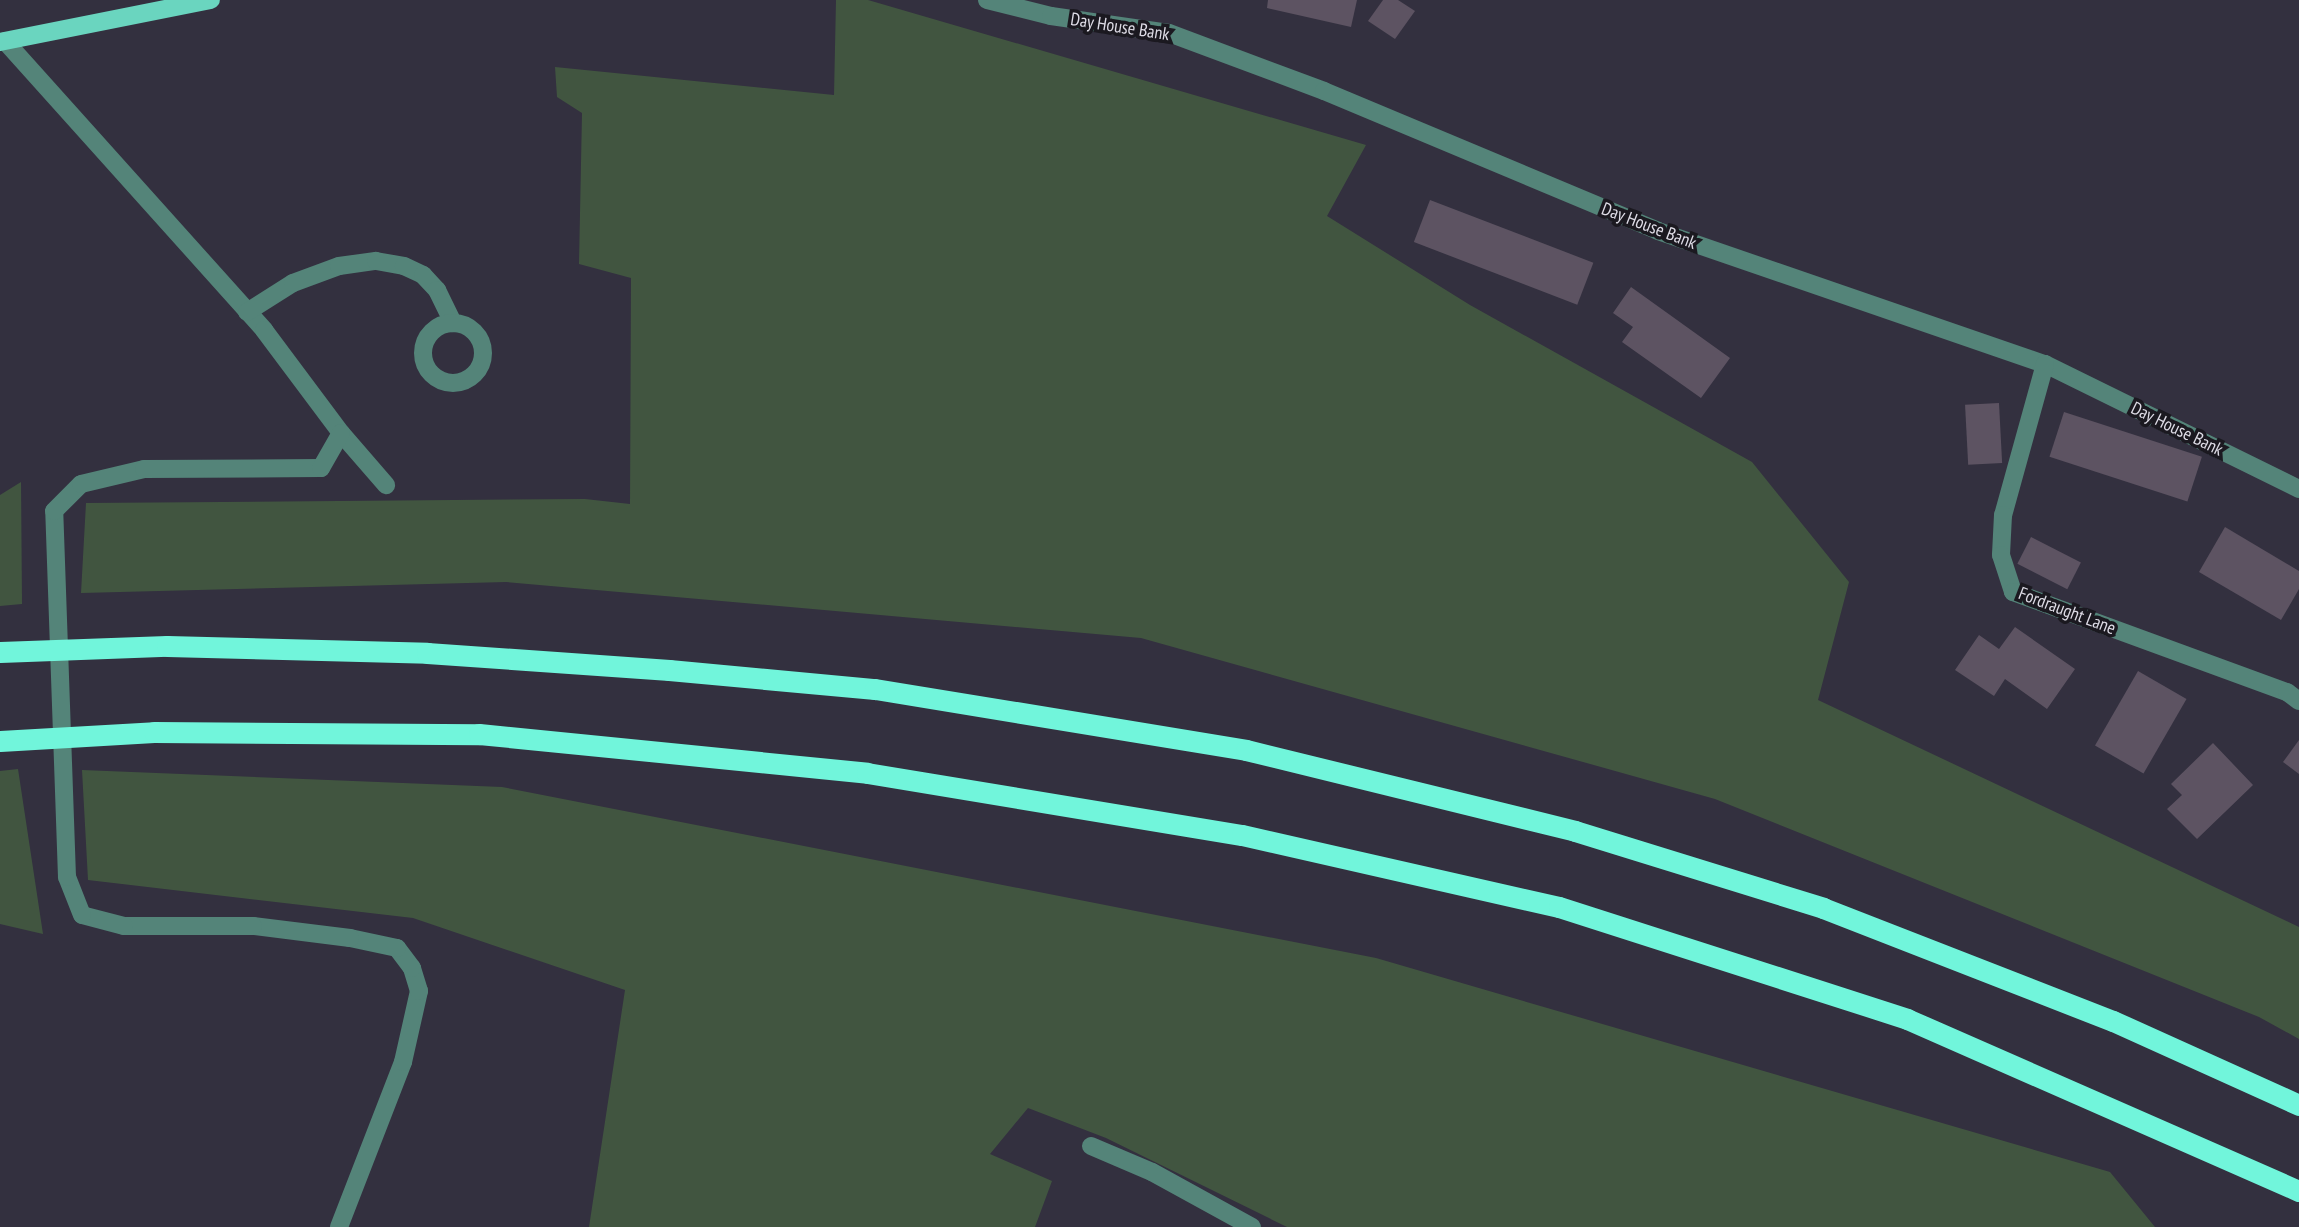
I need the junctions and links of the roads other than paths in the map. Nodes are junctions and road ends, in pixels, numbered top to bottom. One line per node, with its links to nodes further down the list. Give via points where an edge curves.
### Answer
1 (211, 0): 3 (main road)
2 (987, 0): 6 (street, Day House Bank, via 1051,16 1169,33 1324,91 1658,231)
3 (3, 42): 4 (street)
4 (247, 312): 5 (street, via 293,283 339,266 376,261 423,275 438,290); 7 (street)
5 (453, 323)
6 (2045, 364): 9 (street, Day House Bank); 11 (street, Fordraught Lane, via 2003,515 2001,555 2013,592 2287,692)
7 (341, 433): 8 (street); 16 (street, via 321,468 144,469 81,484 54,511 67,877 82,915 113,924 253,926 350,938 397,948 412,968 419,991 403,1062)
8 (386, 485)
9 (2299, 489)
10 (0, 652): 13 (highway, via 208,647 427,653 656,669 875,689 1246,750 1575,831 1823,908 2113,1021)
11 (2299, 701)
12 (0, 741): 15 (highway, via 153,732 479,734 867,773 1242,835 1559,907 1907,1019)
13 (2299, 1105)
14 (1091, 1146): 17 (street, via 1152,1172)
15 (2299, 1191)
16 (339, 1227)
17 (1252, 1227)

